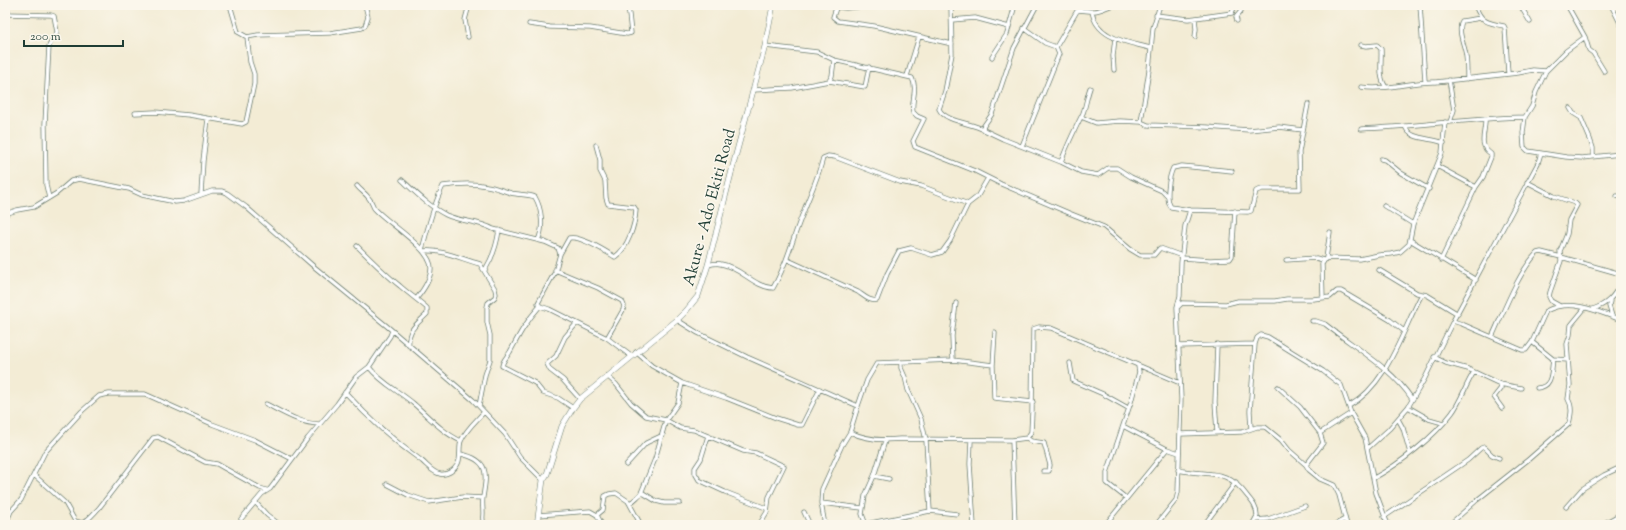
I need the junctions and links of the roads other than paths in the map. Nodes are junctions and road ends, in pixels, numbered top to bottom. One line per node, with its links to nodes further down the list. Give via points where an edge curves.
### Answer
1 (230, 5): 32 (street, via 238,32)
2 (365, 5): 32 (street, via 368,18 364,27 330,33)
3 (469, 5): 33 (street, via 465,23)
4 (628, 5): 28 (street, via 631,33 627,34 590,28)
5 (773, 5): 40 (main road, Akure - Ado Ekiti Road)
6 (875, 5): 19 (street, via 852,8)
7 (951, 5): 25 (street)
8 (1015, 5): 30 (street)
9 (1037, 5): 31 (street)
10 (1112, 5): 20 (street)
11 (1160, 5): 22 (street)
12 (1235, 5): 23 (street, via 1232,13)
13 (1241, 5): 26 (street, via 1241,11 1236,17)
14 (1420, 5): 54 (street)
15 (1475, 5): 24 (street)
16 (1520, 5): 27 (street)
17 (1567, 5): 36 (street)
18 (1612, 5): 29 (street)
19 (836, 6): 34 (street, via 833,16 838,22 874,26)
20 (1092, 11): 37 (street, via 1093,18 1102,31); 41 (street, via 1077,11)
21 (5, 14): 91 (street, via 54,16 57,32 49,46 45,124 46,186)
22 (1156, 15): 23 (street, via 1180,19); 42 (street)
23 (1195, 18): 35 (street)
24 (1481, 18): 49 (street, via 1485,22 1505,28); 51 (street, via 1466,20 1460,24)
25 (952, 20): 30 (street, via 975,18); 38 (street)
26 (1237, 22)
27 (1530, 22)
28 (529, 24)
29 (1621, 25)
30 (1008, 27): 43 (street)
31 (1024, 28): 41 (street); 71 (street, via 1014,48 992,114 983,127)
32 (247, 36): 64 (street, via 254,78 246,122 237,124)
33 (468, 37)
34 (919, 37): 38 (street); 50 (street)
35 (1195, 37)
36 (1585, 37): 47 (street, via 1561,55); 48 (street, via 1589,50)
37 (1115, 38): 42 (street); 46 (street)
38 (952, 44): 71 (street, via 945,92 939,109 947,117)
39 (1361, 45): 56 (street, via 1377,45 1381,49 1381,76)
40 (765, 46): 44 (street, via 817,52); 58 (main road, Akure - Ado Ekiti Road)
41 (1056, 47): 75 (street, via 1059,54)
42 (1150, 48): 66 (street)
43 (992, 57)
44 (834, 60): 45 (street); 53 (street)
45 (869, 67): 50 (street); 53 (street, via 865,87)
46 (1114, 70)
47 (1546, 71): 49 (street); 63 (street)
48 (1604, 71)
49 (1508, 73): 51 (street)
50 (907, 76): 83 (street, via 914,82 912,112 924,119 914,139 914,146)
51 (1467, 79): 52 (street)
52 (1449, 80): 54 (street); 68 (street, via 1454,110)
53 (829, 81): 58 (street, via 786,89)
54 (1425, 82): 56 (street)
55 (1361, 86): 56 (street)
56 (1386, 87)
57 (1090, 88): 62 (street)
58 (753, 90): 112 (main road, Akure - Ado Ekiti Road)
59 (1308, 104): 72 (street)
60 (1570, 108): 78 (street, via 1581,118 1593,148)
61 (135, 113): 64 (street, via 165,113)
62 (1081, 117): 66 (street, via 1096,123); 80 (street)
63 (1526, 117): 65 (street); 76 (street, via 1524,147 1528,151)
64 (208, 119): 89 (street)
65 (1485, 119): 68 (street); 87 (street, via 1483,145 1491,157 1483,178)
66 (1141, 122): 72 (street, via 1148,125 1249,130 1279,127)
67 (1445, 122): 68 (street); 69 (street); 73 (street)
68 (1450, 122)
69 (1405, 126): 70 (street); 73 (street, via 1410,134 1437,139)
70 (1361, 129)
71 (984, 130): 75 (street)
72 (1303, 130): 96 (street, via 1299,152 1300,189 1256,191 1251,211)
73 (1444, 143): 81 (street)
74 (596, 145): 105 (street, via 608,204 634,207 636,210 630,238 615,257 574,237 569,238)
75 (1022, 146): 80 (street)
76 (1540, 153): 78 (street, via 1566,157); 85 (street, via 1538,163)
77 (1621, 154): 78 (street)
78 (1593, 157)
79 (1381, 159): 88 (street)
80 (1061, 162): 90 (street, via 1080,172 1098,175 1108,168 1117,168)
81 (1437, 166): 87 (street); 88 (street)
82 (1232, 171): 90 (street, via 1175,167)
83 (988, 178): 92 (street, via 977,197); 106 (street, via 1104,227 1140,255 1154,255 1160,248)
84 (402, 180): 94 (street)
85 (1527, 182): 107 (street, via 1577,205 1569,220); 117 (street)
86 (357, 186): 104 (street, via 369,197 374,207)
87 (1476, 187): 111 (street)
88 (1428, 188): 98 (street)
89 (201, 194): 91 (street, via 175,202 142,195 129,189 78,179 71,181); 136 (street, via 222,191 238,201)
90 (1167, 196): 95 (street, via 1171,207)
91 (51, 197): 97 (street, via 34,207)
92 (968, 204): 109 (street, via 942,252 932,255 911,248 899,251 877,300 868,299); 109 (street, via 828,156 823,158 819,177 802,214)
93 (1384, 206): 98 (street)
94 (434, 208): 99 (street, via 449,216); 101 (street, via 443,186 476,184 530,195 537,200 542,224); 104 (street)
95 (1190, 210): 96 (street); 106 (street, via 1185,226)
96 (1235, 211): 106 (street, via 1230,259)
97 (5, 214)
98 (1413, 224): 102 (street)
99 (499, 230): 101 (street); 113 (street, via 493,258)
100 (1330, 232): 108 (street)
101 (538, 240): 105 (street, via 555,245)
102 (1410, 240): 108 (street, via 1400,252 1392,254 1358,259); 111 (street)
103 (357, 246): 120 (street, via 400,286)
104 (422, 250): 113 (street, via 450,254 480,264); 120 (street, via 431,270 426,287)
105 (560, 254): 114 (street)
106 (1182, 257): 126 (street)
107 (1560, 257): 116 (street); 125 (street, via 1561,261 1549,297); 139 (street, via 1541,252 1534,256 1521,275)
108 (1324, 259): 110 (street); 121 (street)
109 (788, 260): 112 (street, via 773,288 765,287 722,264)
110 (1286, 260)
111 (1441, 260): 117 (street)
112 (708, 265): 131 (main road, Akure - Ado Ekiti Road, via 698,296)
113 (485, 270): 172 (street, via 496,294 487,307 490,360)
114 (555, 270): 124 (street, via 538,302); 140 (street, via 622,301 623,310)
115 (1379, 270): 119 (street, via 1416,293)
116 (1621, 274)
117 (1476, 280): 129 (street)
118 (1621, 283): 122 (street)
119 (1422, 294): 129 (street); 137 (street)
120 (418, 298): 144 (street, via 428,311 409,333)
121 (1323, 298): 126 (street, via 1238,301 1226,304 1182,303); 137 (street, via 1341,291)
122 (1611, 300): 128 (street); 130 (street, via 1609,306)
123 (956, 303): 150 (street, via 952,336)
124 (540, 306): 134 (street); 176 (street, via 528,319 502,366 535,383 543,393 558,398)
125 (1560, 306): 127 (street); 141 (street, via 1546,310)
126 (1178, 308): 145 (street)
127 (1585, 308): 128 (street); 151 (street, via 1570,325)
128 (1592, 309): 130 (street)
129 (1458, 314): 135 (street)
130 (1613, 317): 132 (street)
131 (677, 320): 146 (main road, Akure - Ado Ekiti Road); 166 (street, via 741,354)
132 (1621, 320)
133 (1312, 321): 157 (street, via 1325,324)
134 (577, 322): 140 (street); 168 (street, via 565,337 556,356 546,364)
135 (1453, 322): 139 (street); 148 (street)
136 (392, 331): 144 (street); 156 (street)
137 (1404, 331): 157 (street)
138 (996, 332): 154 (street)
139 (1492, 337): 141 (street, via 1522,350 1526,350)
140 (607, 338): 147 (street)
141 (1532, 342): 149 (street)
142 (1217, 344): 143 (street); 145 (street); 190 (street)
143 (1255, 344): 174 (street, via 1259,336 1263,335 1323,371 1341,385); 183 (street)
144 (409, 346): 172 (street)
145 (1179, 346): 161 (street)
146 (636, 352): 147 (main road, Akure - Ado Ekiti Road); 160 (street, via 652,366)
147 (631, 356): 159 (main road, Akure - Ado Ekiti Road)
148 (1434, 357): 158 (street); 169 (street)
149 (1553, 359): 151 (street); 165 (street, via 1548,385)
150 (953, 360): 152 (street); 154 (street)
151 (1568, 360): 262 (street, via 1568,399 1572,404 1569,424)
152 (902, 362): 173 (street, via 877,363 867,380); 196 (street, via 901,368 921,419)
153 (1070, 363): 177 (street, via 1073,381)
154 (993, 365): 170 (street, via 994,398)
155 (1138, 366): 161 (street); 170 (street, via 1051,328 1034,328); 177 (street, via 1136,384)
156 (369, 367): 167 (street, via 356,377); 199 (street, via 377,378)
157 (1385, 369): 169 (street); 174 (street, via 1358,402)
158 (1474, 372): 162 (street); 184 (street, via 1453,412)
159 (607, 376): 168 (main road, Akure - Ado Ekiti Road); 182 (street, via 642,413)
160 (682, 383): 166 (street, via 798,425 802,425); 182 (street, via 678,403)
161 (1180, 383): 192 (street)
162 (1500, 384): 164 (street); 178 (street, via 1501,388 1494,397)
163 (1278, 387): 191 (street, via 1300,408)
164 (1521, 388)
165 (1537, 388)
166 (820, 389): 173 (street)
167 (345, 392): 185 (street); 205 (street, via 376,426 436,472 444,474 454,469)
168 (580, 399): 176 (main road, Akure - Ado Ekiti Road)
169 (1412, 399): 175 (street)
170 (1033, 402): 195 (street, via 1031,432)
171 (266, 404): 185 (street, via 301,420)
172 (479, 406): 179 (street)
173 (858, 406): 189 (street)
174 (1349, 406): 180 (street)
175 (1408, 407): 181 (street); 184 (street)
176 (573, 408): 217 (main road, Akure - Ado Ekiti Road, via 562,426)
177 (1128, 408): 186 (street)
178 (1502, 408)
179 (484, 412): 199 (street); 217 (street, via 505,434 520,457)
180 (1352, 413): 191 (street); 201 (street)
181 (1398, 419): 201 (street); 204 (street)
182 (666, 420): 193 (street); 194 (street, via 680,428)
183 (1251, 422): 187 (street); 188 (street)
184 (1442, 423): 204 (street)
185 (319, 424): 207 (street)
186 (1123, 426): 202 (street); 223 (street, via 1106,480)
187 (1257, 427): 188 (street); 209 (street, via 1265,427)
188 (1251, 429): 190 (street, via 1242,432)
189 (850, 432): 200 (street); 227 (street, via 824,485)
190 (1217, 432): 192 (street)
191 (1320, 433): 209 (street, via 1323,443)
192 (1180, 434): 203 (street)
193 (663, 435): 208 (street, via 641,447); 221 (street)
194 (708, 436): 230 (street, via 696,468 699,480); 230 (street, via 784,466)
195 (1027, 438): 198 (street); 212 (street, via 1044,443 1050,465 1049,471)
196 (926, 440): 197 (street); 200 (street); 232 (street)
197 (971, 440): 198 (street); 253 (street)
198 (1012, 440): 254 (street)
199 (461, 441): 205 (street)
200 (885, 441): 214 (street)
201 (1368, 448): 215 (street)
202 (1167, 449): 203 (street); 223 (street)
203 (1179, 453): 211 (street)
204 (1410, 453): 215 (street)
205 (461, 454): 222 (street, via 470,456 484,467)
206 (1499, 458): 238 (street, via 1484,447 1481,448 1462,464)
207 (292, 459): 213 (street, via 255,440 145,394 109,394 99,396 53,441); 220 (street)
208 (626, 465)
209 (1306, 465): 240 (street, via 1320,479 1334,485)
210 (1621, 467): 229 (street, via 1582,489)
211 (1178, 470): 218 (street, via 1218,474); 256 (street, via 1176,500)
212 (1043, 471)
213 (34, 475): 242 (street, via 21,500 11,511); 243 (street, via 65,503 75,521)
214 (874, 476): 216 (street); 231 (street)
215 (1374, 478): 238 (street)
216 (889, 479)
217 (543, 480): 236 (main road, Akure - Ado Ekiti Road)
218 (1236, 482): 241 (street, via 1254,504); 257 (street)
219 (387, 484): 222 (street, via 429,502 464,497)
220 (266, 490): 224 (street); 243 (street, via 158,437 153,438 99,508)
221 (641, 493): 225 (street); 226 (street, via 656,501)
222 (483, 498): 245 (street)
223 (1126, 498): 255 (street)
224 (256, 503): 239 (street); 244 (street)
225 (629, 503): 237 (street, via 616,493 609,494 604,499 603,510); 248 (street)
226 (680, 503)
227 (821, 503): 231 (street); 251 (street)
228 (1305, 506): 241 (street, via 1268,519)
229 (1566, 507)
230 (766, 508): 249 (street, via 767,512)
231 (862, 508): 252 (street)
232 (930, 510): 234 (street); 252 (street)
233 (804, 512): 250 (street)
234 (957, 514)
235 (1621, 514): 263 (street)
236 (539, 515): 237 (street, via 590,511); 246 (main road, Akure - Ado Ekiti Road)
237 (597, 515): 247 (street)
238 (1384, 517): 261 (street)
239 (241, 519)
240 (1345, 519): 259 (street); 260 (street)
241 (1256, 520): 258 (street)
242 (7, 524)
243 (82, 524)
244 (280, 525)
245 (484, 525)
246 (537, 525)
247 (602, 525)
248 (642, 525)
249 (759, 525)
250 (810, 525)
251 (825, 525)
252 (866, 525)
253 (974, 525)
254 (1015, 525)
255 (1106, 525)
256 (1156, 525)
257 (1204, 525)
258 (1252, 525)
259 (1334, 525)
260 (1347, 525)
261 (1388, 525)
262 (1450, 525)
263 (1601, 525)

